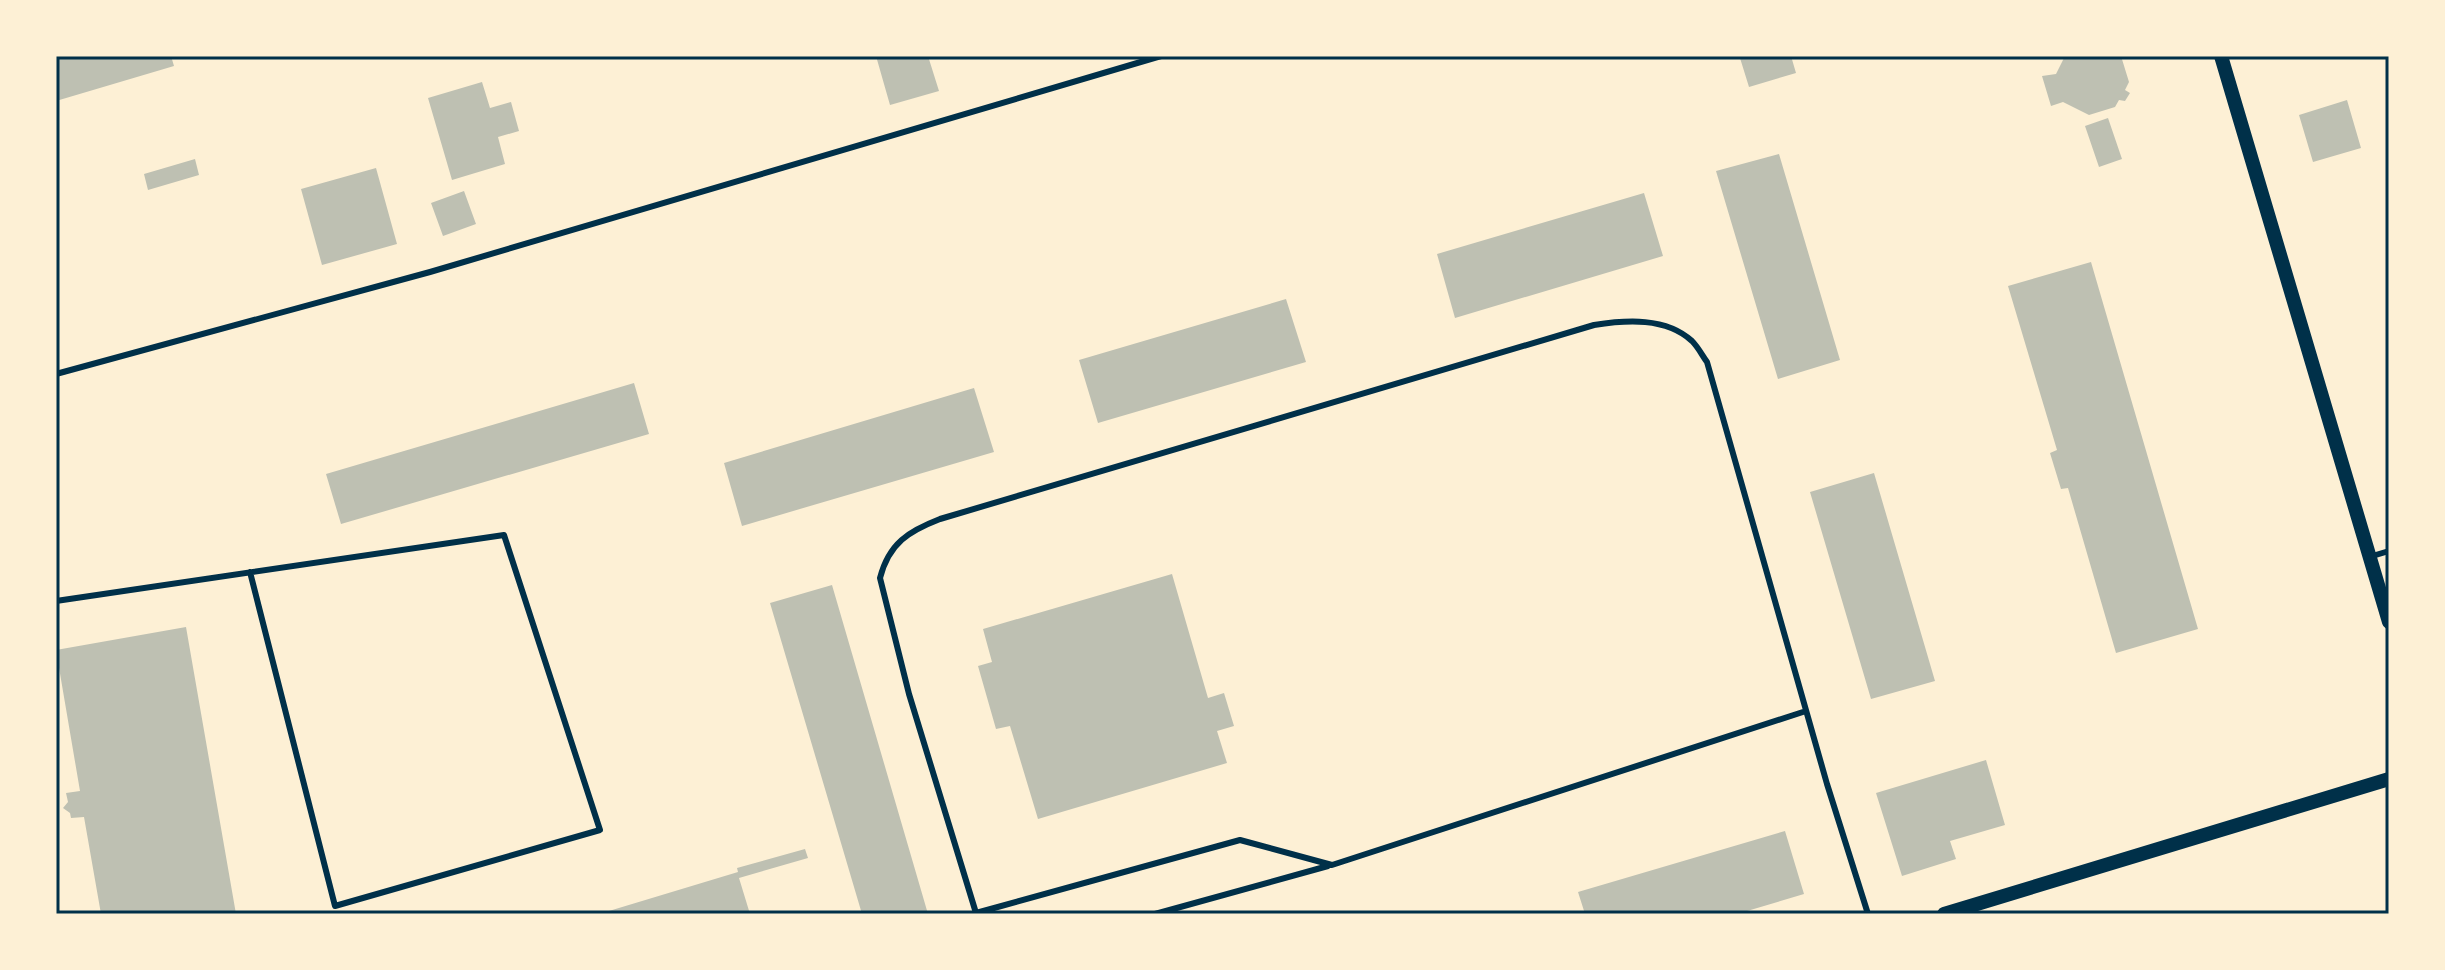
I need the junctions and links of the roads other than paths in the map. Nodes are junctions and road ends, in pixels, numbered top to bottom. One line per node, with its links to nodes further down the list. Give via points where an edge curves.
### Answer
1 (1161, 56): 3 (lane, via 430,272)
2 (2221, 56): 5 (street)
3 (56, 374)
4 (2389, 551): 5 (lane)
5 (2369, 557): 8 (street)
6 (250, 572): 6 (lane, via 335,906 600,830 504,535); 7 (lane)
7 (56, 601)
8 (2389, 622)
9 (1806, 711): 11 (lane); 12 (lane, via 1707,362 1692,341 1674,330 1628,320 1594,325 940,519 914,529 895,545 880,578 909,694); 14 (lane)
10 (2389, 779): 15 (street)
11 (1332, 865): 12 (lane, via 1240,840); 13 (lane)
12 (976, 913)
13 (1155, 914)
14 (1868, 914)
15 (1944, 914)

